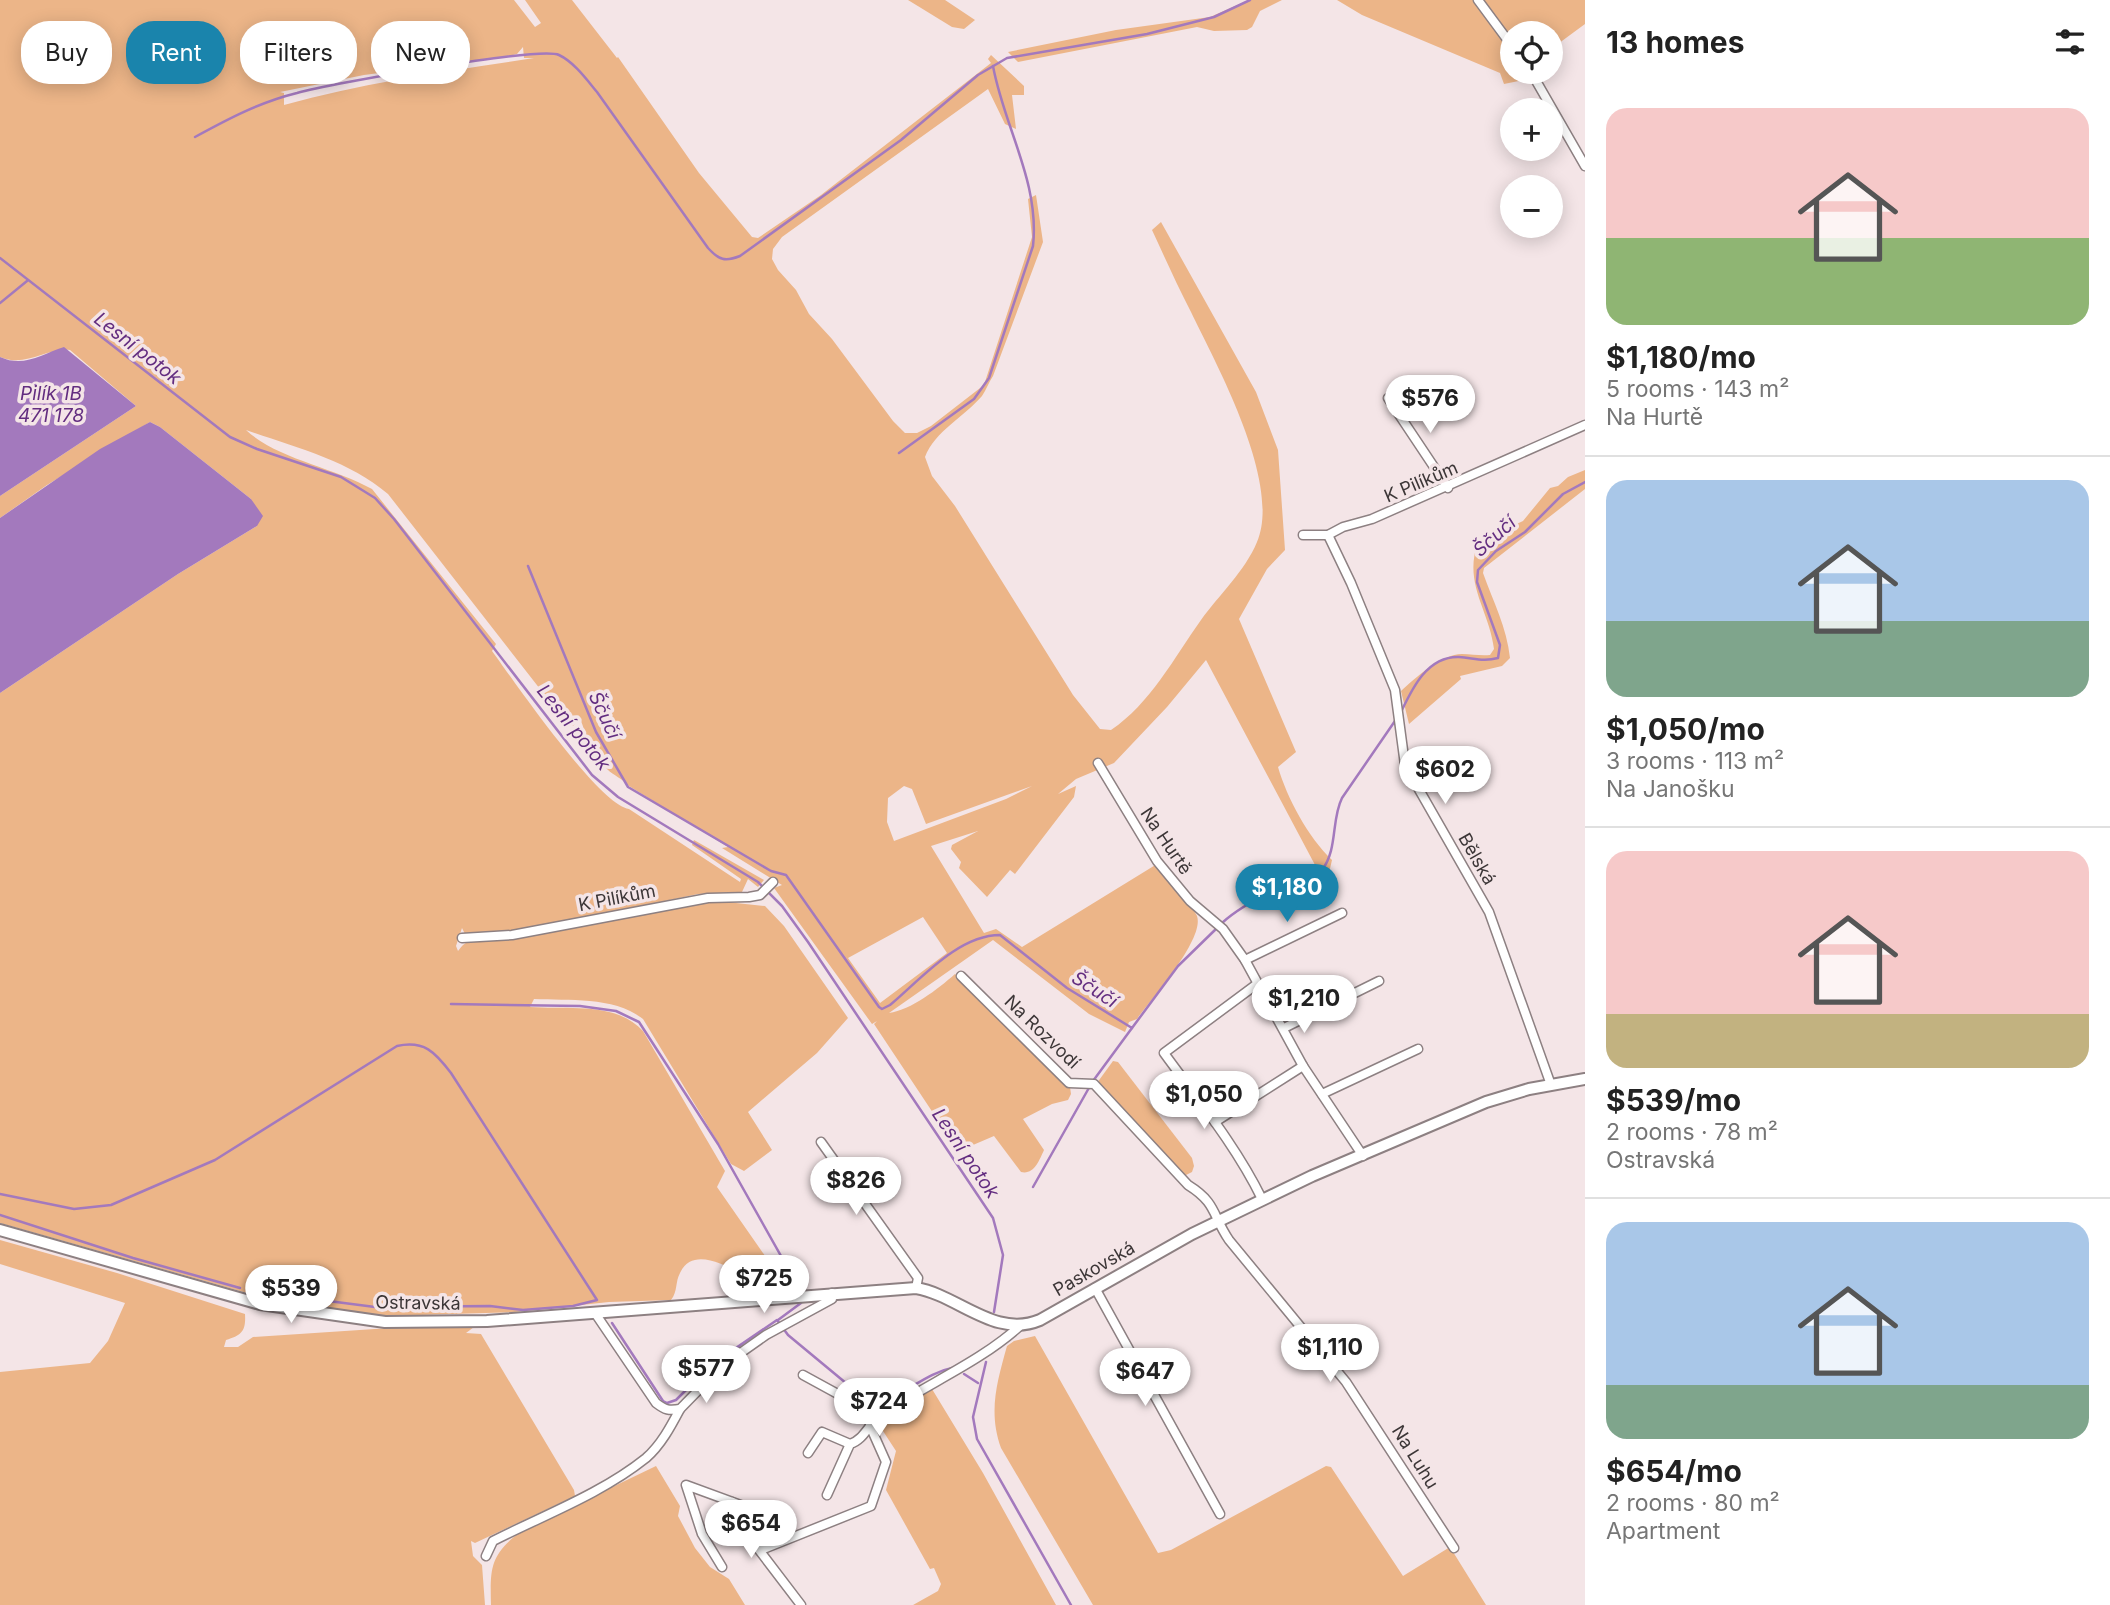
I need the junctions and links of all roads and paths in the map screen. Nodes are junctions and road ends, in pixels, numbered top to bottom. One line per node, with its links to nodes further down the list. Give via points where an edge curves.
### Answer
1 (1478, 0): 2 (street)
2 (1500, 30)
3 (1538, 84): 4 (street)
4 (1585, 166)
5 (1388, 398): 7 (street)
6 (1585, 425): 7 (street, K Pilíkům)
7 (1448, 488): 9 (street, K Pilíkům)
8 (1303, 536): 9 (street, K Pilíkům)
9 (1328, 536): 22 (street, Bělská, via 1395,690 1405,765 1489,912)
10 (1098, 763): 14 (street, Na Hurtě, via 1157,861 1190,901 1223,929)
11 (771, 884): 13 (street, K Pilíkům, via 749,897 726,895 512,934)
12 (1342, 913): 14 (street)
13 (463, 938)
14 (1245, 960): 17 (street, Na Hurtě)
15 (961, 976): 28 (street, Na Rozvodí, via 1069,1083 1094,1084 1188,1185 1204,1195)
16 (1379, 981): 18 (street)
17 (1257, 984): 18 (street, Na Hurtě); 24 (street, via 1164,1054)
18 (1284, 1028): 20 (street, Na Hurtě)
19 (1418, 1049): 23 (street)
20 (1303, 1066): 23 (street, Na Hurtě); 24 (street)
21 (1585, 1079): 22 (street, Paskovská)
22 (1551, 1085): 26 (street, Paskovská, via 1486,1102)
23 (1322, 1094): 26 (street, Na Hurtě)
24 (1216, 1122): 27 (street)
25 (821, 1142): 30 (street, via 918,1278)
26 (1363, 1156): 27 (street, Paskovská)
27 (1262, 1199): 28 (street, Paskovská)
28 (1219, 1220): 31 (street, Paskovská); 45 (street, Na Luhu, via 1229,1240 1346,1382)
29 (0, 1230): 33 (street, Ostravská, via 260,1304 334,1316 432,1322)
30 (916, 1288): 32 (street, Paskovská); 34 (street, Paskovská, via 938,1293 986,1319)
31 (1095, 1288): 34 (street, Paskovská, via 1040,1320); 43 (street)
32 (832, 1293): 33 (street, Paskovská); 36 (street, via 832,1299 766,1335 722,1366)
33 (595, 1313): 36 (street, via 656,1403 665,1410)
34 (1021, 1325): 37 (street, via 986,1354)
35 (803, 1375): 37 (street, via 864,1397)
36 (680, 1409): 47 (street, via 647,1456 607,1484 493,1541)
37 (878, 1416): 38 (street)
38 (870, 1426): 39 (street); 46 (street, via 886,1462 871,1506)
39 (850, 1444): 40 (street, via 822,1432); 41 (street)
40 (808, 1453)
41 (827, 1495)
42 (732, 1502): 44 (street); 46 (street, via 743,1529); 48 (street, via 686,1485 702,1534)
43 (1220, 1514)
44 (787, 1522)
45 (1454, 1548)
46 (761, 1550): 49 (street)
47 (486, 1556)
48 (722, 1567)
49 (801, 1605)

